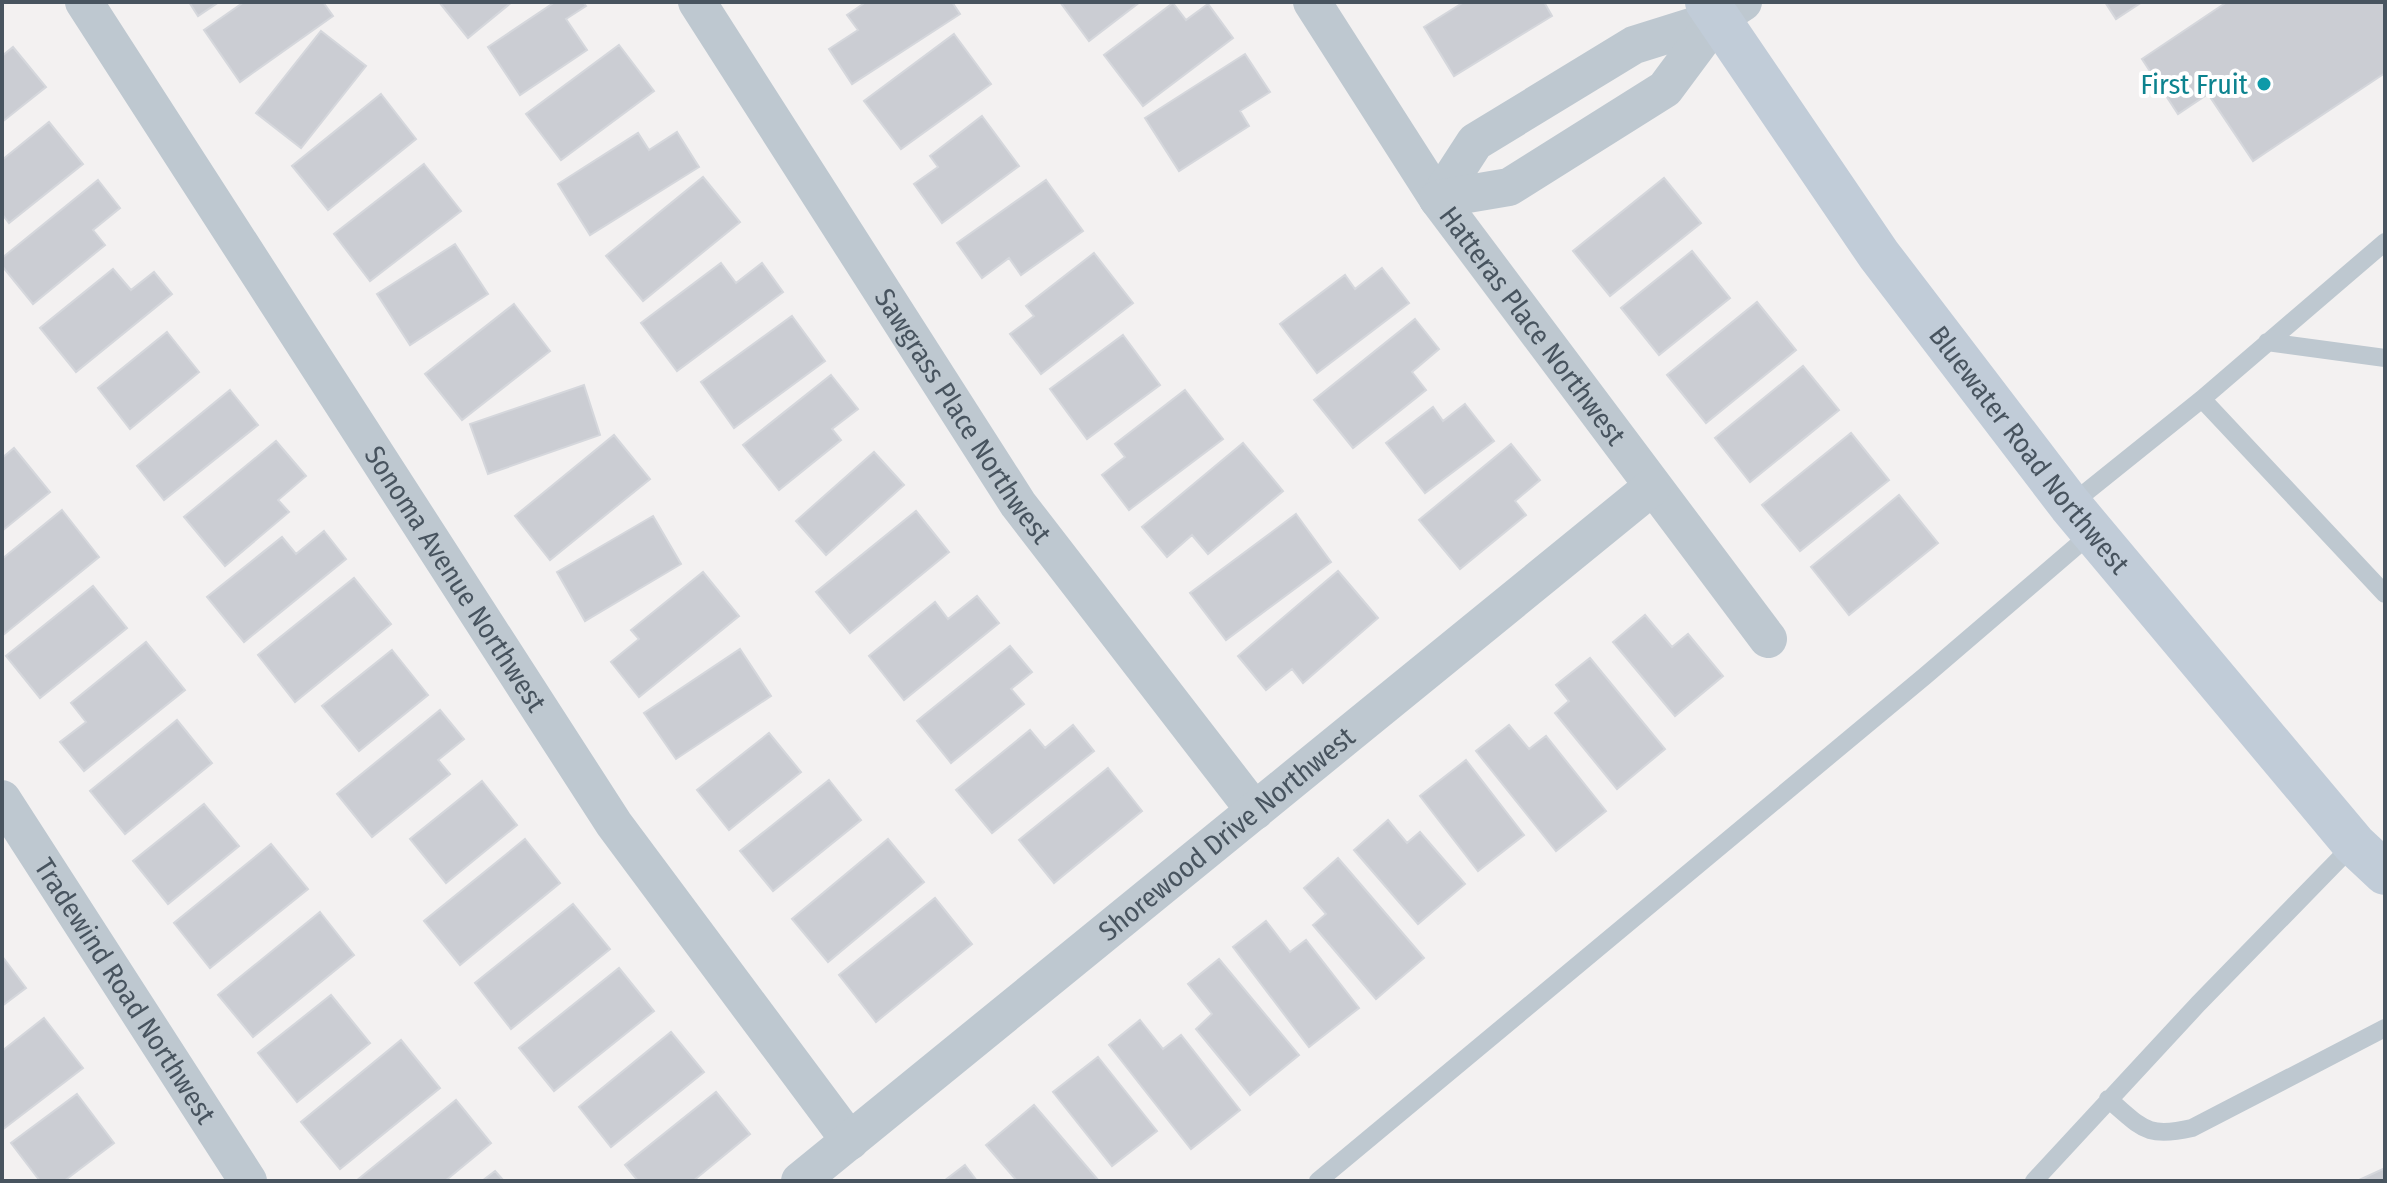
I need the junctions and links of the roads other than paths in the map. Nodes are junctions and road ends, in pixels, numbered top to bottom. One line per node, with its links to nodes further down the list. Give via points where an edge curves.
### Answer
1 (84, 2): 20 (street, Sonoma Avenue Northwest, via 614,824)
2 (697, 2): 15 (street, Sawgrass Place Northwest, via 1018,504)
3 (1312, 2): 5 (street, Hatteras Place Northwest)
4 (1722, 8): 5 (street, via 1634,45 1475,142); 5 (street, via 1665,89 1509,187); 11 (street, Bluewater Road Northwest, via 1879,255)
5 (1438, 199): 10 (street, Hatteras Place Northwest)
6 (2385, 242): 7 (lane)
7 (2267, 342): 8 (lane); 9 (lane)
8 (2385, 358)
9 (2202, 399): 11 (lane); 12 (lane)
10 (1652, 487): 13 (street, Hatteras Place Northwest); 15 (street, Shorewood Drive Northwest)
11 (2082, 519): 16 (street, Bluewater Road Northwest); 23 (lane, via 1925,676)
12 (2385, 594)
13 (1768, 639)
14 (2, 799): 21 (street, Tradewind Road Northwest)
15 (1255, 811): 20 (street, Shorewood Drive Northwest)
16 (2354, 844): 17 (street, Bluewater Road Northwest); 19 (lane)
17 (2385, 873)
18 (2385, 1028): 19 (lane, via 2192,1128 2155,1133)
19 (2108, 1099): 24 (lane)
20 (850, 1141): 22 (street, Shorewood Drive Northwest)
21 (248, 1181)
22 (800, 1181)
23 (1318, 1181)
24 (2034, 1181)

